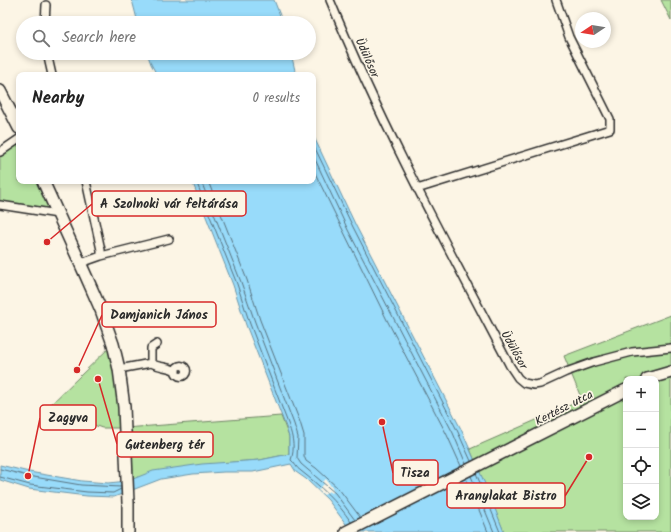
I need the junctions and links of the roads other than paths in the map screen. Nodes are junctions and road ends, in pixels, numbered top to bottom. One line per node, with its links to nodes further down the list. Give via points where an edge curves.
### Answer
1 (330, 0): 13 (street, Üdülősor)
2 (556, 0): 13 (street, via 568,37 610,119 610,129)
3 (46, 5): 4 (street)
4 (45, 16)
5 (49, 60): 6 (street)
6 (51, 72)
7 (0, 91): 8 (main road)
8 (16, 122)
9 (16, 141): 10 (street)
10 (0, 152)
11 (44, 184): 15 (main road)
12 (87, 184): 17 (street)
13 (417, 189): 20 (street, Üdülősor, via 510,366 524,383 540,384 594,362 632,352)
14 (0, 205): 15 (street)
15 (58, 214): 18 (main road)
16 (169, 239): 17 (street)
17 (101, 256): 18 (street)
18 (81, 263): 22 (main road, via 113,344)
19 (157, 344): 21 (street, via 151,348)
20 (671, 348)
21 (151, 363): 22 (street); 23 (street)
22 (118, 369): 29 (main road, via 125,428)
23 (176, 371)
24 (671, 372): 25 (main road)
25 (657, 376)
26 (659, 379): 27 (main road)
27 (671, 380)
28 (623, 392): 30 (main road, Kertész utca)
29 (127, 530)
30 (346, 532)

